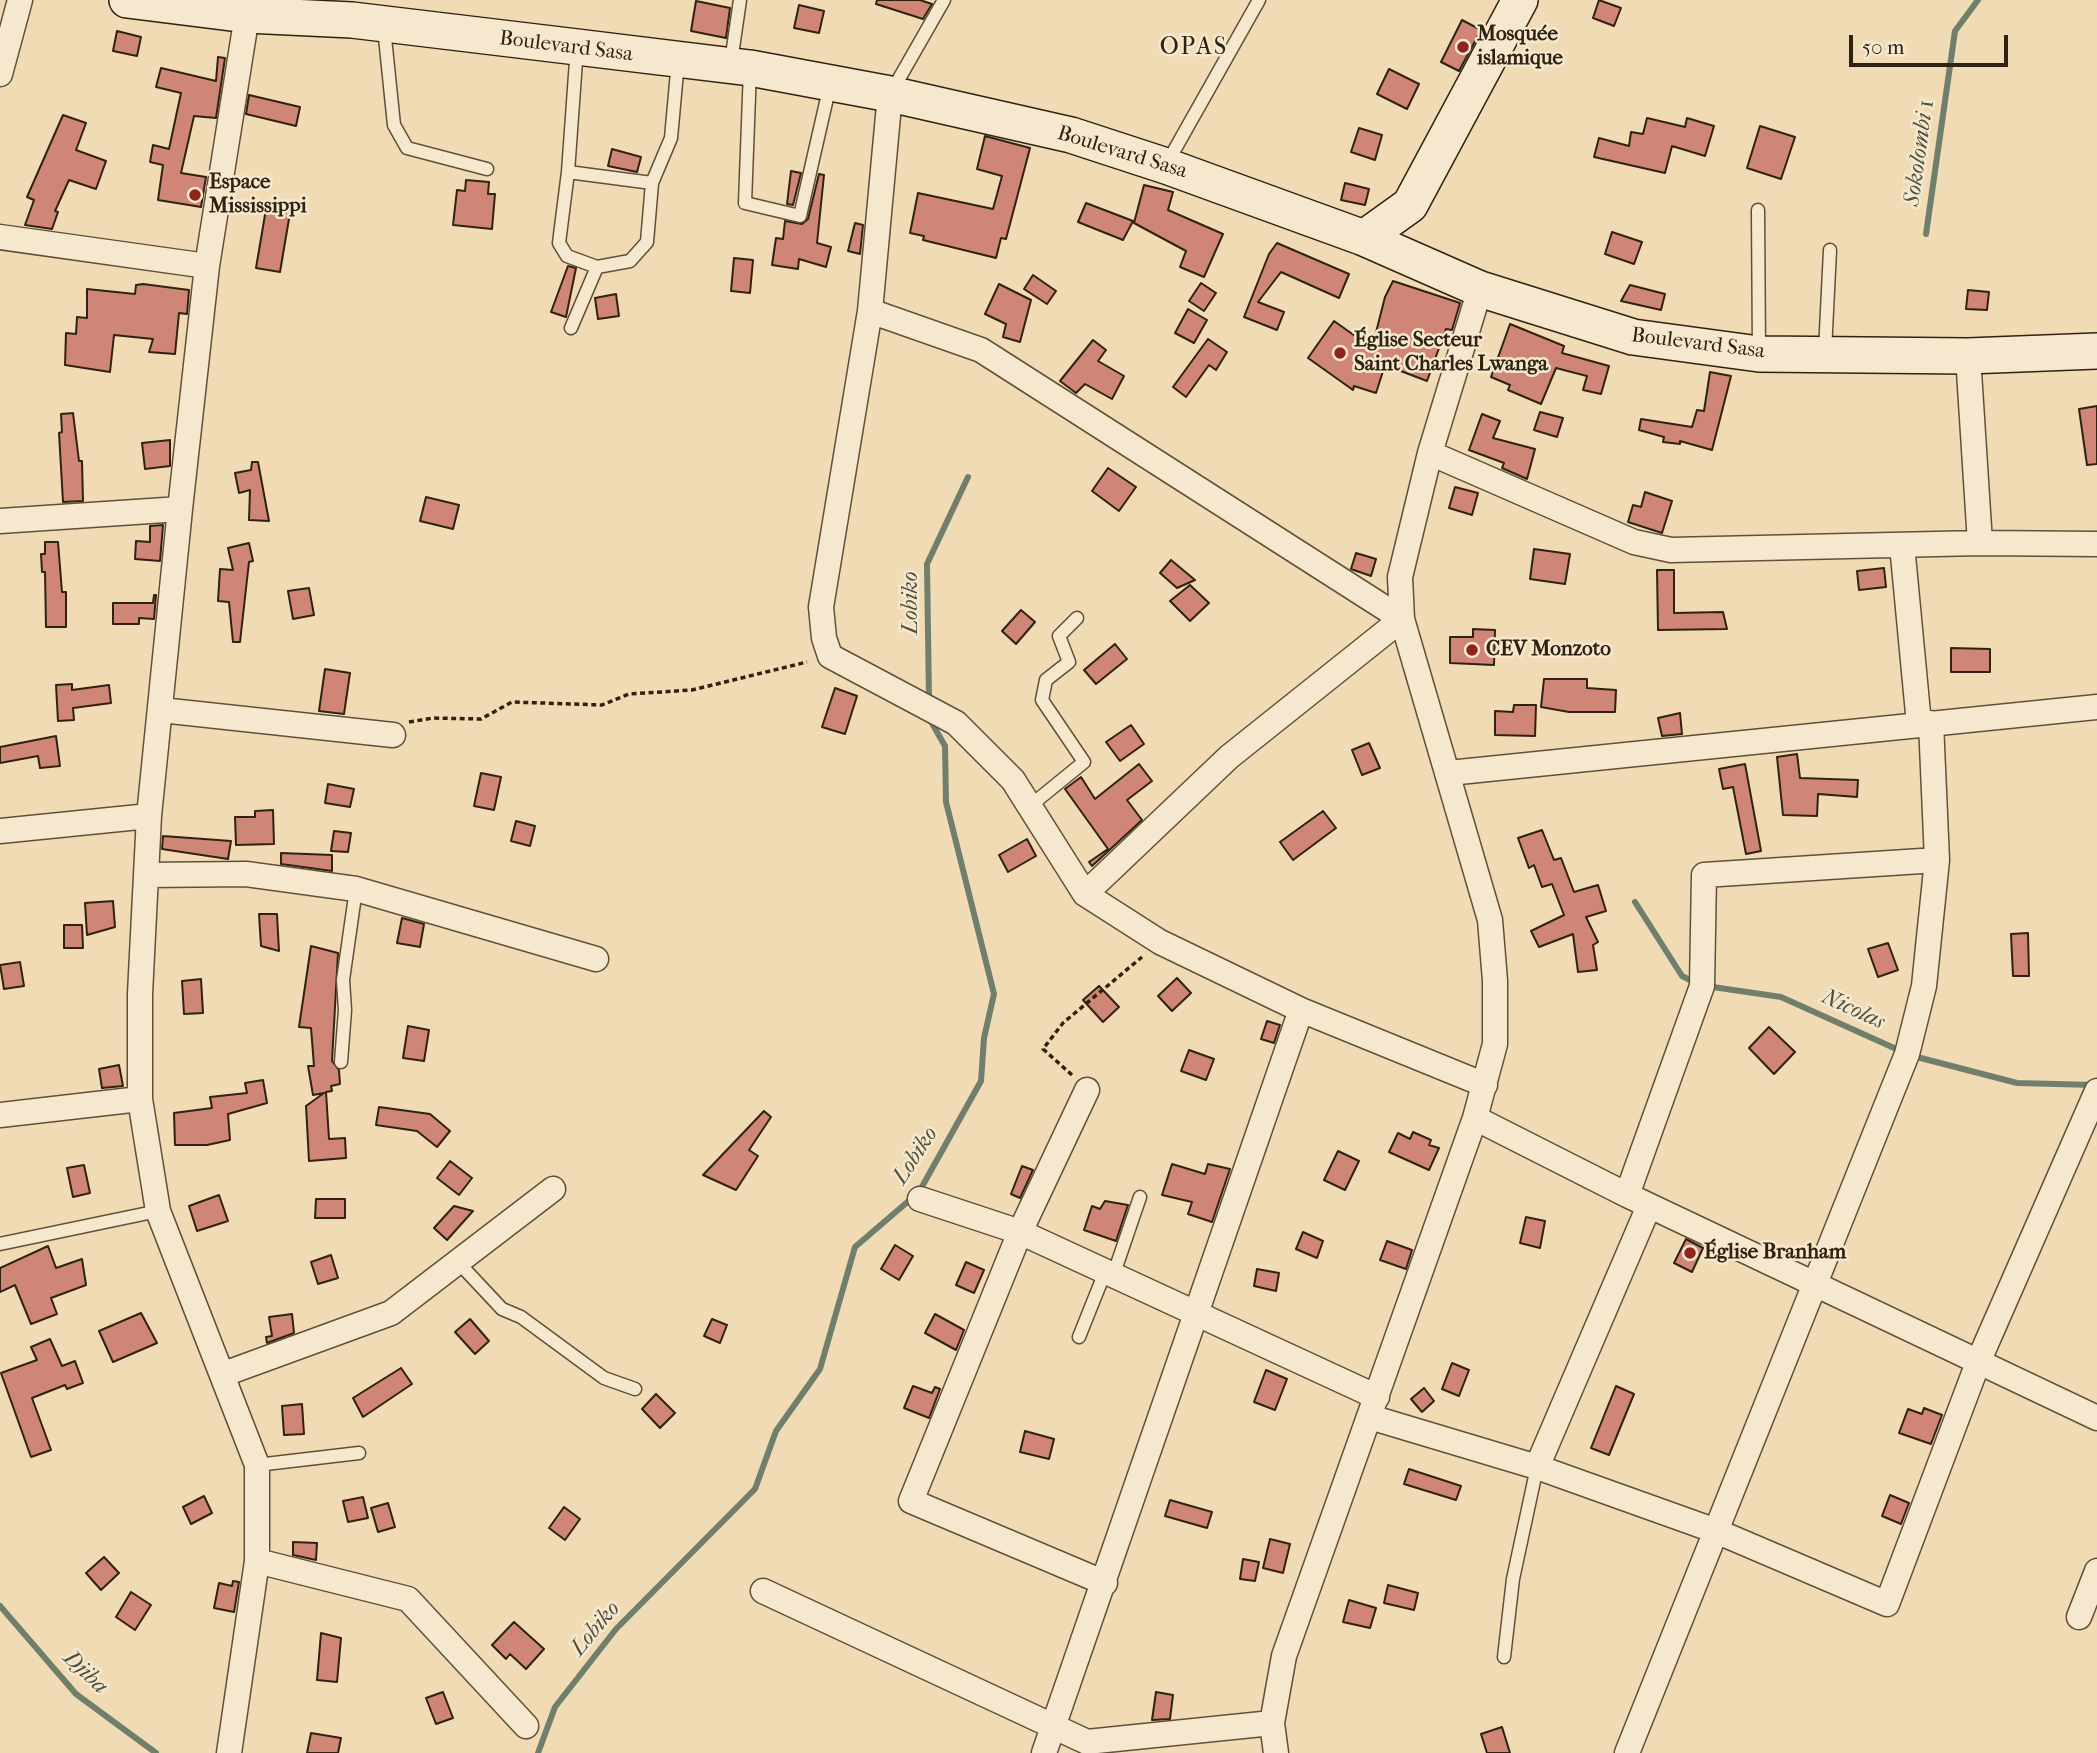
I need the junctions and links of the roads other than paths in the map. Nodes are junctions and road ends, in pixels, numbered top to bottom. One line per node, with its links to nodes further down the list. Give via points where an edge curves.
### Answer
1 (20, 0): 12 (street)
2 (127, 0): 7 (street, Boulevard Sasa)
3 (740, 0): 11 (lane)
4 (944, 0): 14 (lane)
5 (1259, 0): 15 (lane)
6 (1520, 0): 21 (street, via 1410,205)
7 (247, 15): 8 (street, Boulevard Sasa); 23 (street)
8 (363, 15): 9 (street, Boulevard Sasa); 16 (lane, via 394,125 407,148)
9 (577, 47): 10 (street, Boulevard Sasa); 17 (lane)
10 (677, 61): 11 (street, Boulevard Sasa); 18 (lane, via 671,138)
11 (740, 67): 13 (street, Boulevard Sasa); 13 (lane, via 745,203 800,216)
12 (0, 74)
13 (830, 84): 14 (street, Boulevard Sasa)
14 (890, 94): 15 (street, Boulevard Sasa, via 1071,135); 26 (street)
15 (1166, 166): 21 (street, Boulevard Sasa)
16 (486, 169)
17 (568, 172): 18 (lane); 24 (lane, via 559,243 566,256)
18 (652, 183): 24 (lane, via 648,242 630,261)
19 (1758, 210): 29 (lane)
20 (0, 237): 23 (street)
21 (1364, 238): 25 (street, Boulevard Sasa)
22 (1830, 250): 30 (lane)
23 (207, 266): 33 (street)
24 (597, 267): 27 (lane)
25 (1480, 289): 29 (street, Boulevard Sasa, via 1633,338); 32 (street)
26 (870, 312): 39 (street, via 981,351); 45 (street, via 821,607 824,638 830,656 956,723 1013,780)
27 (571, 328)
28 (2097, 351): 31 (street, Boulevard Sasa)
29 (1759, 354): 30 (street, Boulevard Sasa)
30 (1825, 355): 31 (street, Boulevard Sasa)
31 (1968, 356): 35 (street)
32 (1430, 453): 37 (street, via 1634,542 1671,550); 39 (street, via 1400,577)
33 (180, 509): 34 (street); 41 (street)
34 (0, 521)
35 (1980, 543): 36 (street); 37 (street)
36 (2097, 544)
37 (1902, 545): 42 (street)
38 (1077, 618): 45 (lane, via 1059,636 1069,662 1045,680 1042,700 1084,762)
39 (1402, 619): 44 (street); 51 (street, via 1229,757)
40 (2097, 707): 42 (street)
41 (161, 710): 43 (street); 46 (street)
42 (1925, 723): 44 (street); 48 (street)
43 (393, 735)
44 (1449, 773): 55 (street, via 1490,920 1495,1044)
45 (1030, 806): 51 (street)
46 (149, 816): 47 (street); 49 (street)
47 (0, 831)
48 (1937, 860): 64 (street, via 1704,875 1702,986); 70 (street, via 1924,986 1907,1054)
49 (147, 875): 50 (street, via 246,874); 58 (street)
50 (356, 889): 52 (street); 54 (lane, via 343,980)
51 (1085, 894): 53 (street, via 1160,942)
52 (596, 959)
53 (1301, 1010): 55 (street); 71 (street)
54 (341, 1062)
55 (1485, 1084): 60 (street)
56 (1087, 1090): 66 (street)
57 (2097, 1091): 73 (street)
58 (140, 1099): 59 (street); 65 (street)
59 (0, 1115)
60 (1475, 1118): 64 (street); 76 (street)
61 (553, 1189): 68 (street)
62 (1140, 1196): 69 (lane)
63 (920, 1199): 66 (street)
64 (1638, 1200): 70 (street); 80 (street)
65 (158, 1211): 67 (lane); 74 (street)
66 (1020, 1232): 69 (street); 84 (street, via 911,1501)
67 (0, 1244)
68 (458, 1262): 74 (street, via 391,1313); 75 (lane, via 502,1309 521,1317 604,1378)
69 (1109, 1274): 71 (street); 72 (lane)
70 (1815, 1283): 73 (street); 81 (street)
71 (1196, 1316): 76 (street); 84 (street)
72 (1079, 1337)
73 (1979, 1360): 77 (street); 81 (street, via 1887,1604)
74 (224, 1374): 79 (street)
75 (635, 1389)
76 (1374, 1407): 80 (street); 88 (street, via 1284,1656)
77 (2097, 1418)
78 (359, 1453): 79 (lane)
79 (257, 1465): 82 (street)
80 (1538, 1467): 81 (street); 87 (lane, via 1513,1579)
81 (1716, 1531): 94 (street)
82 (257, 1561): 89 (street, via 408,1599); 91 (street)
83 (2097, 1572): 86 (street)
84 (1105, 1583): 90 (street)
85 (763, 1591): 90 (street)
86 (2079, 1617)
87 (1504, 1657)
88 (1272, 1723): 90 (street, via 1087,1742); 93 (street)
89 (526, 1726)
90 (1054, 1726): 92 (street)
91 (229, 1753)
92 (1044, 1753)
93 (1276, 1753)
94 (1628, 1753)

